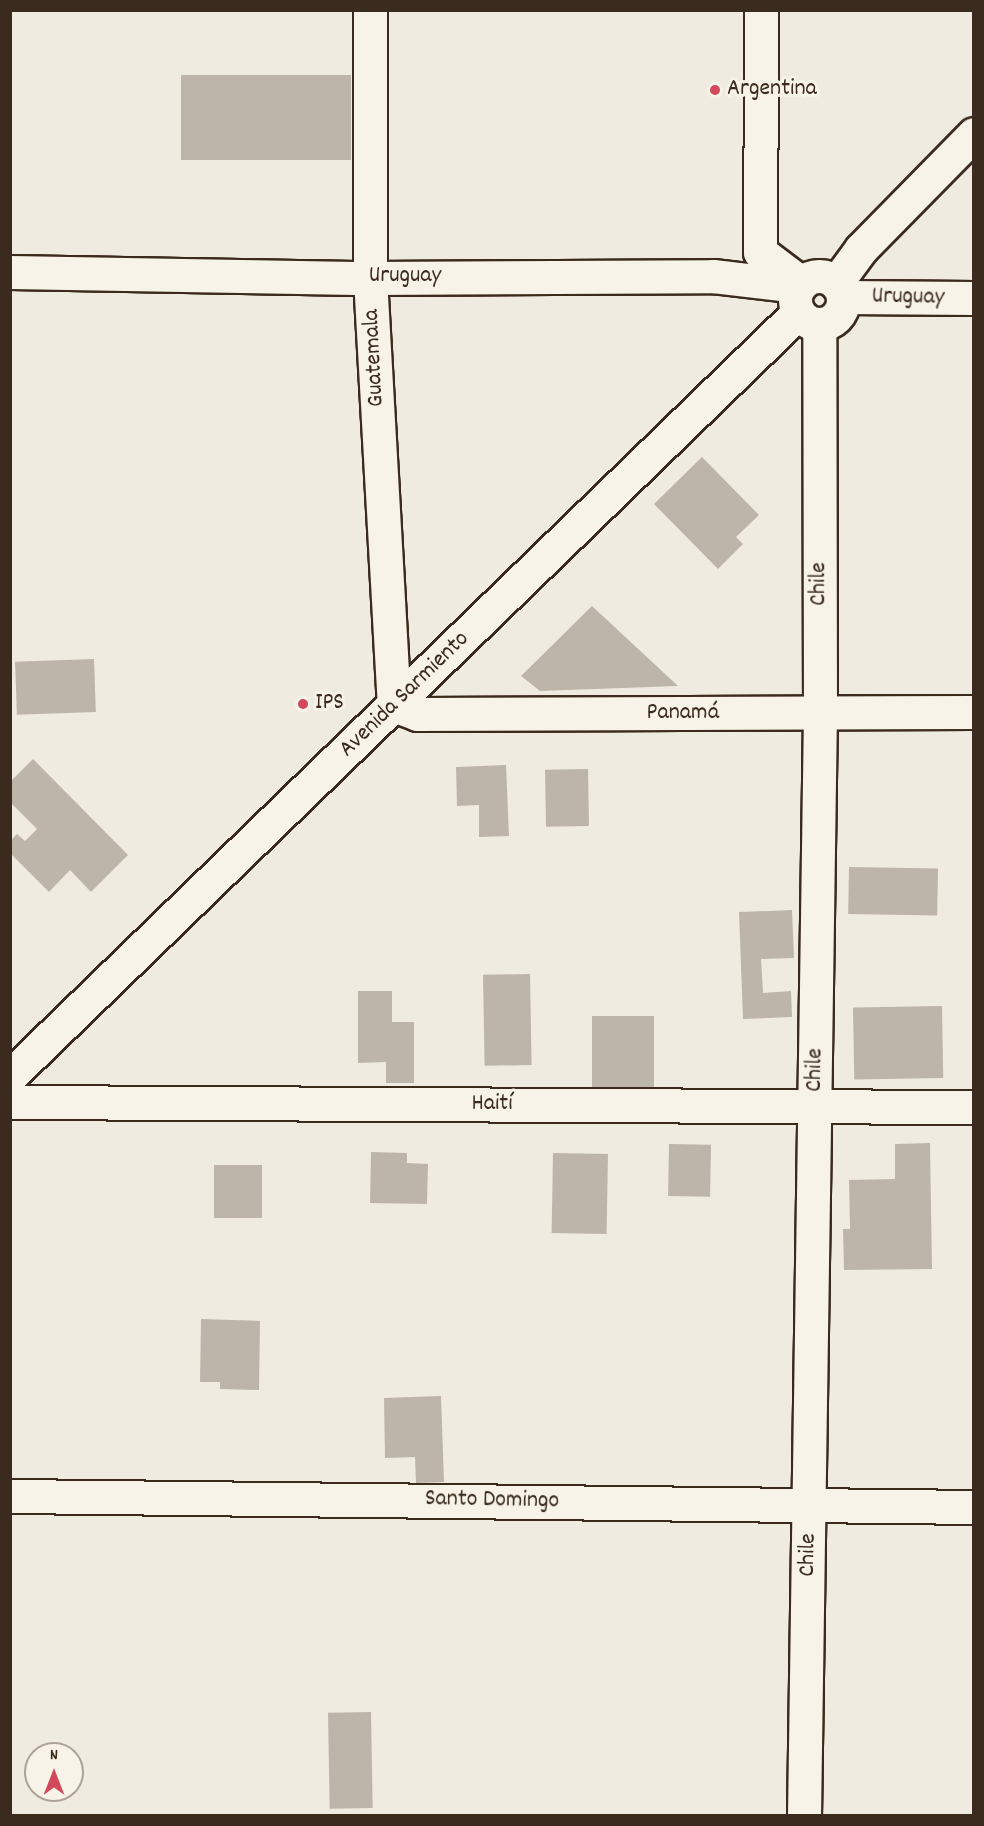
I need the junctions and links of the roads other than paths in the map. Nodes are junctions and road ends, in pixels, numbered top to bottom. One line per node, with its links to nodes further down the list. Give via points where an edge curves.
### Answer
1 (370, 10): 5 (street, Guatemala)
2 (761, 10): 8 (street, via 760,252)
3 (974, 134): 6 (street, via 861,249)
4 (10, 272): 5 (street, Uruguay)
5 (370, 278): 8 (street, Uruguay, via 713,276); 9 (street, Guatemala)
6 (839, 290): 7 (street, Uruguay); 8 (street, Uruguay, via 815,276); 8 (street, Avenida Sarmiento, via 837,316)
7 (974, 298)
8 (804, 302): 9 (street, Avenida Sarmiento); 11 (street, Chile)
9 (394, 705): 11 (street, Panamá, via 417,714); 12 (street, Avenida Sarmiento)
10 (974, 712): 11 (street, Panamá)
11 (820, 713): 14 (street, Chile)
12 (10, 1076)
13 (10, 1102): 14 (street, Haití)
14 (816, 1106): 15 (street, Haití); 17 (street, Chile)
15 (974, 1107)
16 (10, 1496): 17 (street, Santo Domingo)
17 (810, 1505): 18 (street, Santo Domingo); 19 (street, Chile)
18 (974, 1507)
19 (804, 1815)

